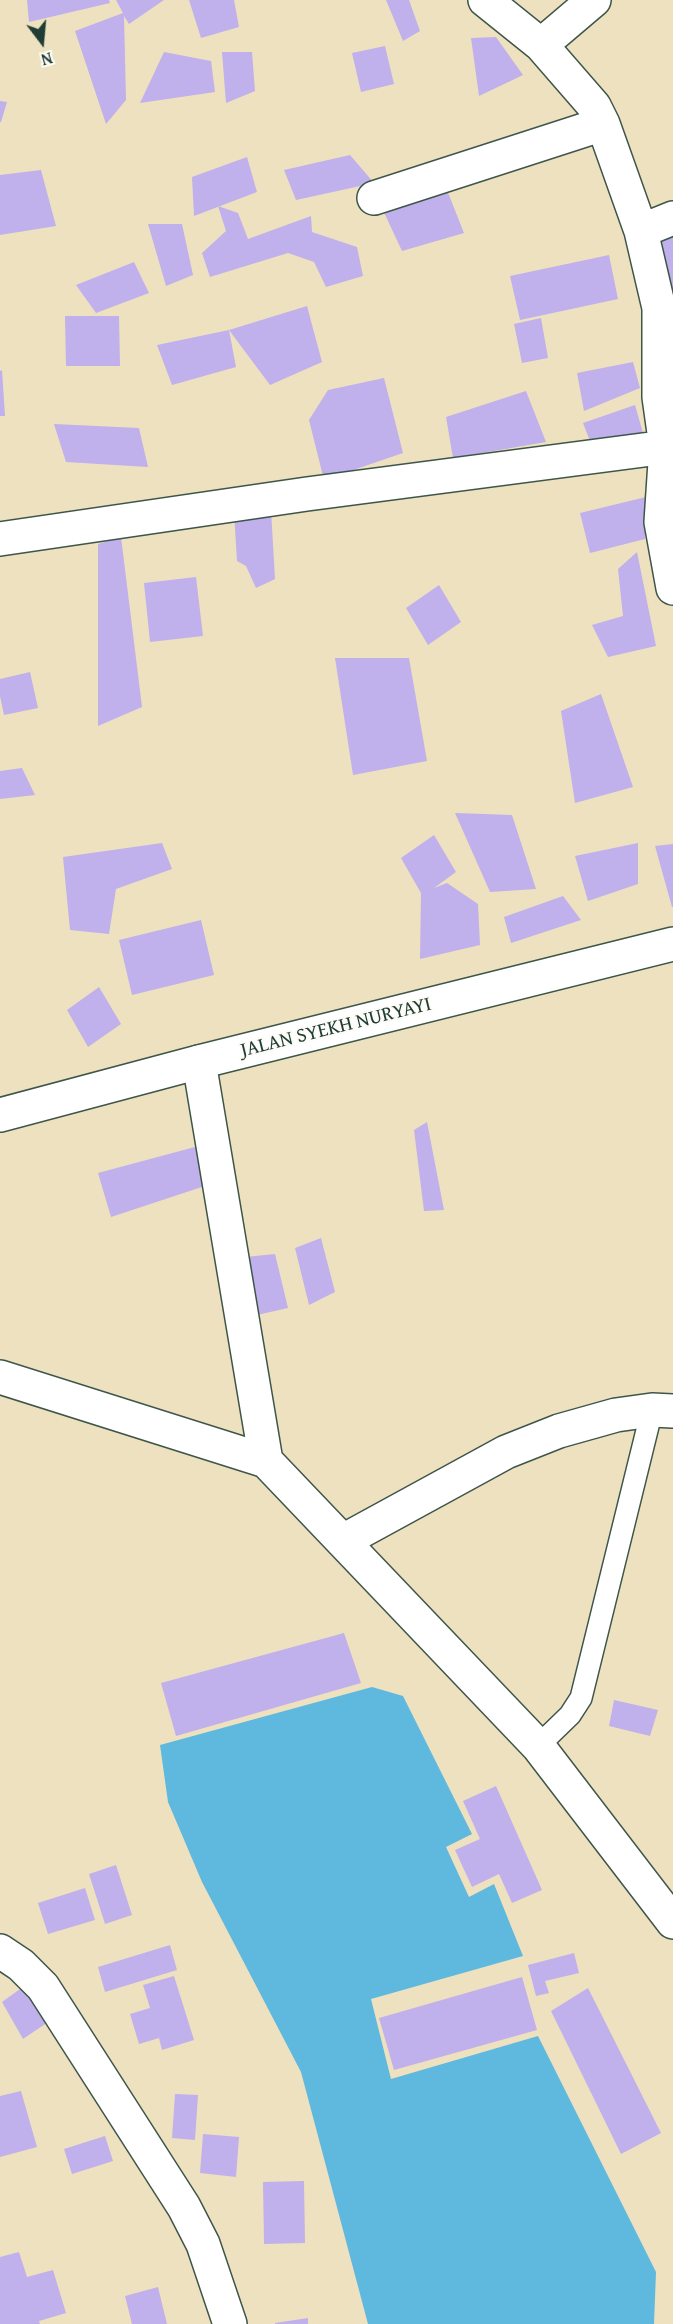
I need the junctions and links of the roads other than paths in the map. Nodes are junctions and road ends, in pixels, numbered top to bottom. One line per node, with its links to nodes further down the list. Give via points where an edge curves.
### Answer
1 (485, 0): 3 (street)
2 (594, 0): 3 (street)
3 (541, 45): 4 (street, via 594,106)
4 (603, 124): 5 (street); 7 (street)
5 (374, 198)
6 (673, 218): 7 (street)
7 (641, 231): 8 (street, via 658,308)
8 (666, 396): 9 (street)
9 (669, 447): 10 (street); 11 (street, via 661,522)
10 (0, 539)
11 (673, 588)
12 (673, 944): 13 (street, JALAN SYEKH NURYAYI)
13 (199, 1062): 14 (street, JALAN SYEKH NURYAYI); 17 (street)
14 (0, 1115)
15 (0, 1377): 17 (street)
16 (663, 1411): 18 (street, via 605,1418 506,1452); 19 (lane, via 581,1698 570,1715)
17 (266, 1461): 18 (street)
18 (343, 1541): 19 (street)
19 (538, 1746): 20 (street)
20 (673, 1922)
21 (0, 1951): 22 (street, via 43,1987 184,2207 203,2244)
22 (230, 2324)

